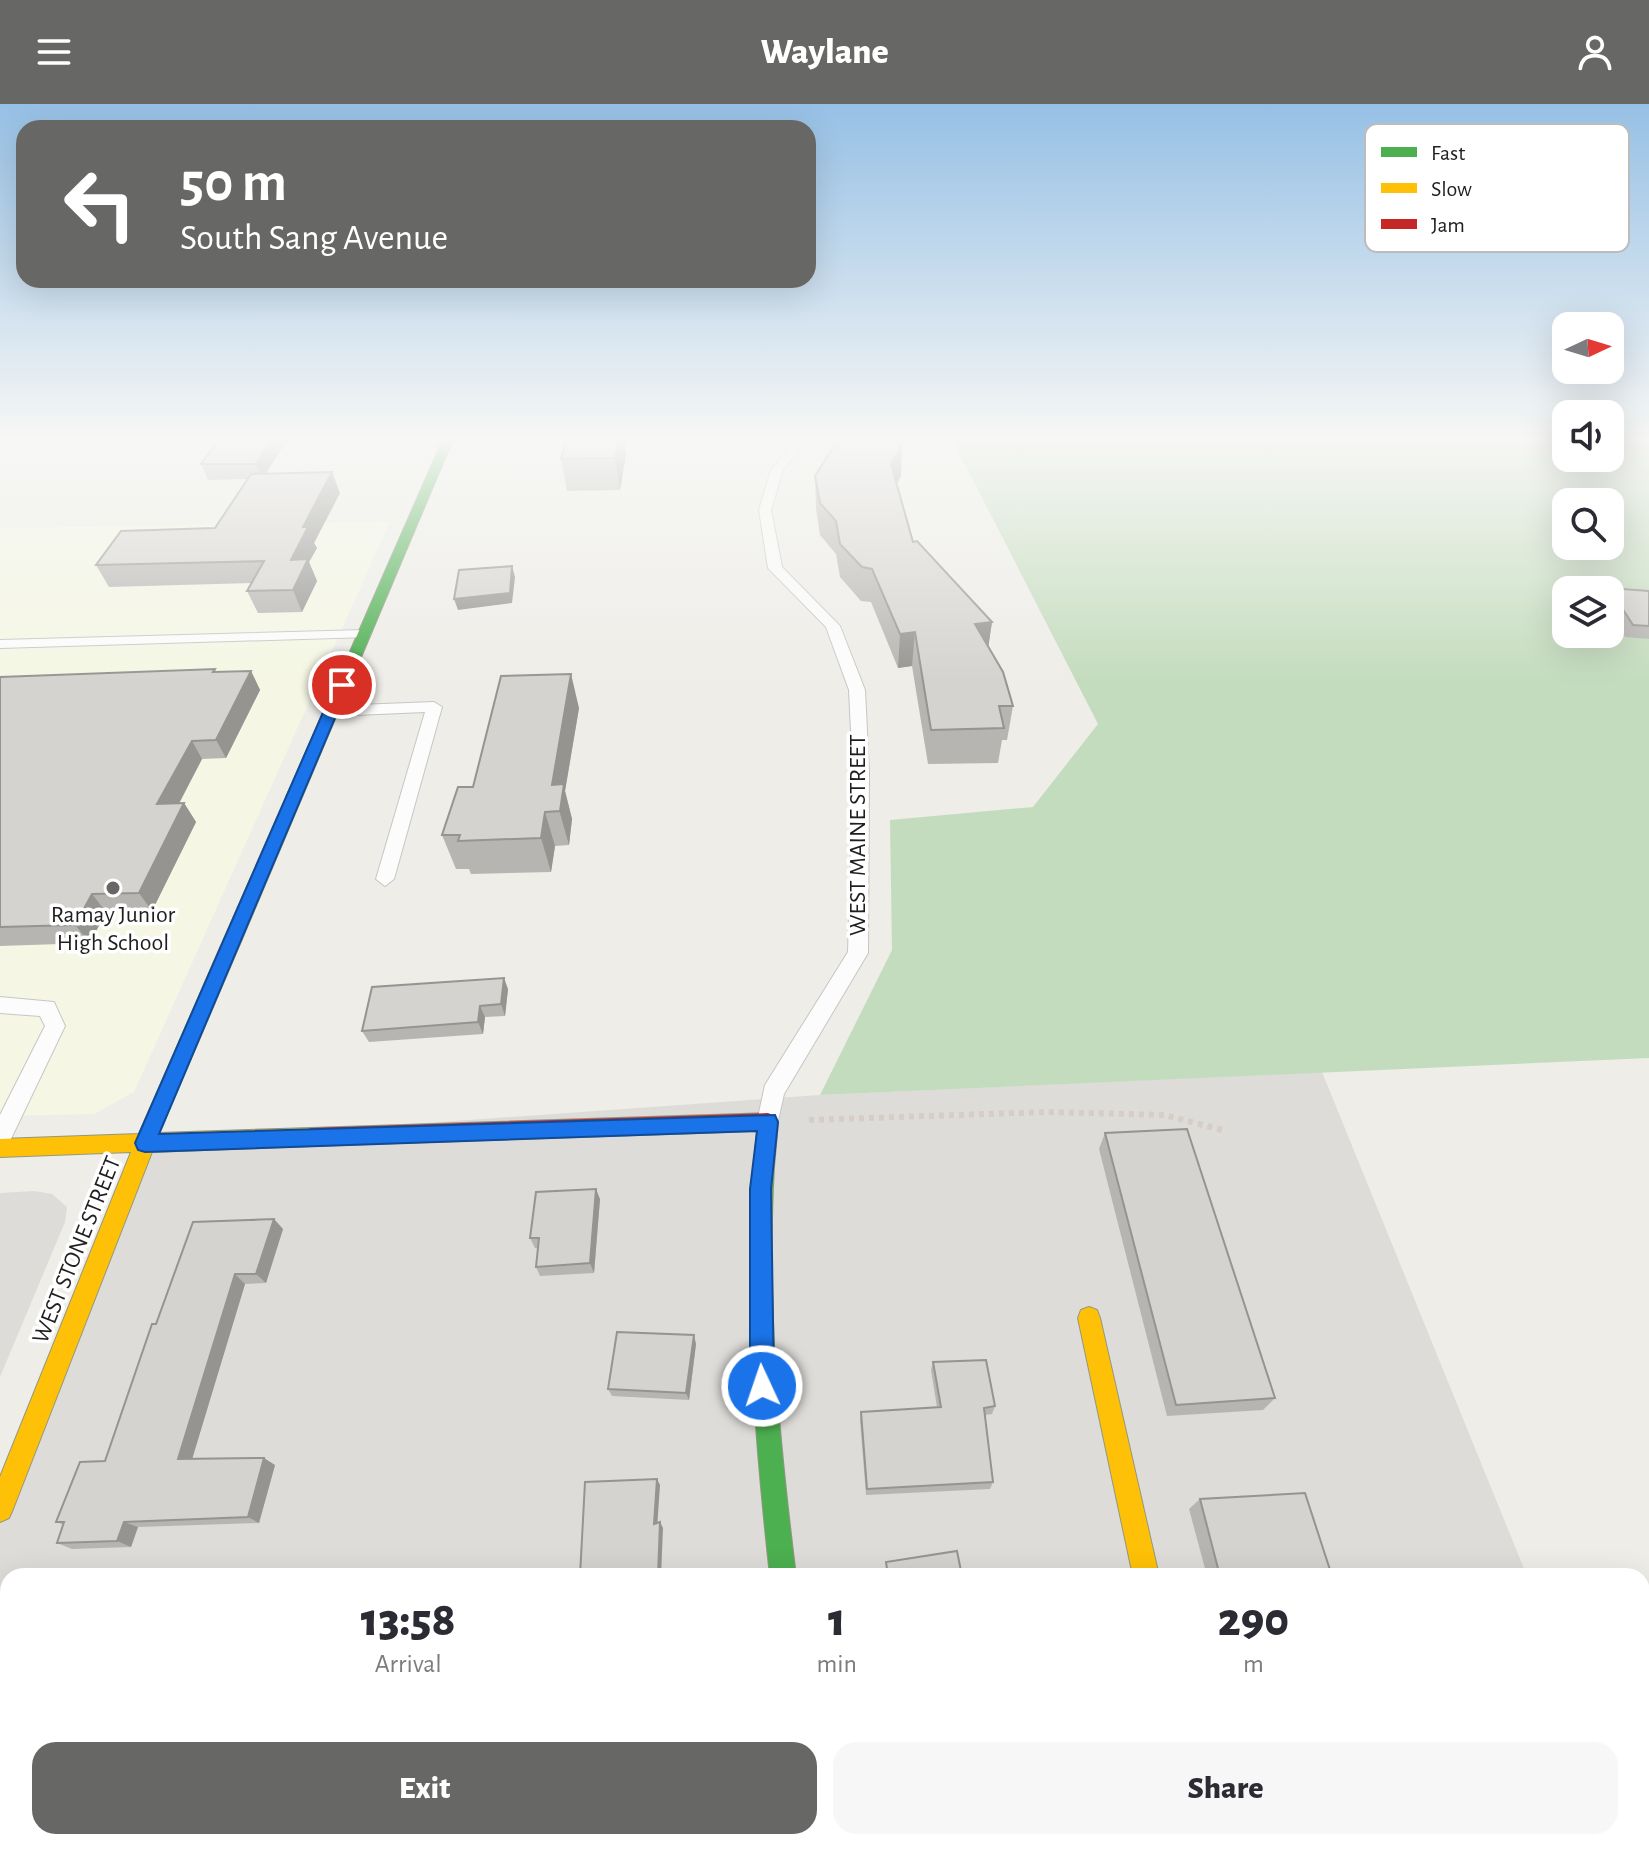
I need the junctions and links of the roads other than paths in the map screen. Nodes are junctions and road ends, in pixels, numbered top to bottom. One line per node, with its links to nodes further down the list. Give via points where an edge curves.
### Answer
1 (414, 518): 3 (street, WEST STONE STREET)
2 (766, 518): 8 (lane, WEST MAINE STREET, via 775,568 833,626 857,690 861,772 858,953 773,1092)
3 (364, 634): 4 (lane); 5 (street, WEST STONE STREET)
4 (0, 644)
5 (332, 711): 6 (lane, via 434,707); 10 (street, WEST STONE STREET)
6 (385, 879)
7 (0, 1005): 9 (lane, via 47,1008 55,1026)
8 (768, 1122): 10 (street); 14 (street, WEST MAINE STREET, via 761,1189 760,1360)
9 (0, 1138)
10 (145, 1143): 11 (street); 13 (street, WEST STONE STREET)
11 (0, 1148)
12 (1089, 1318): 15 (street)
13 (0, 1509)
14 (782, 1568)
15 (1144, 1568)

